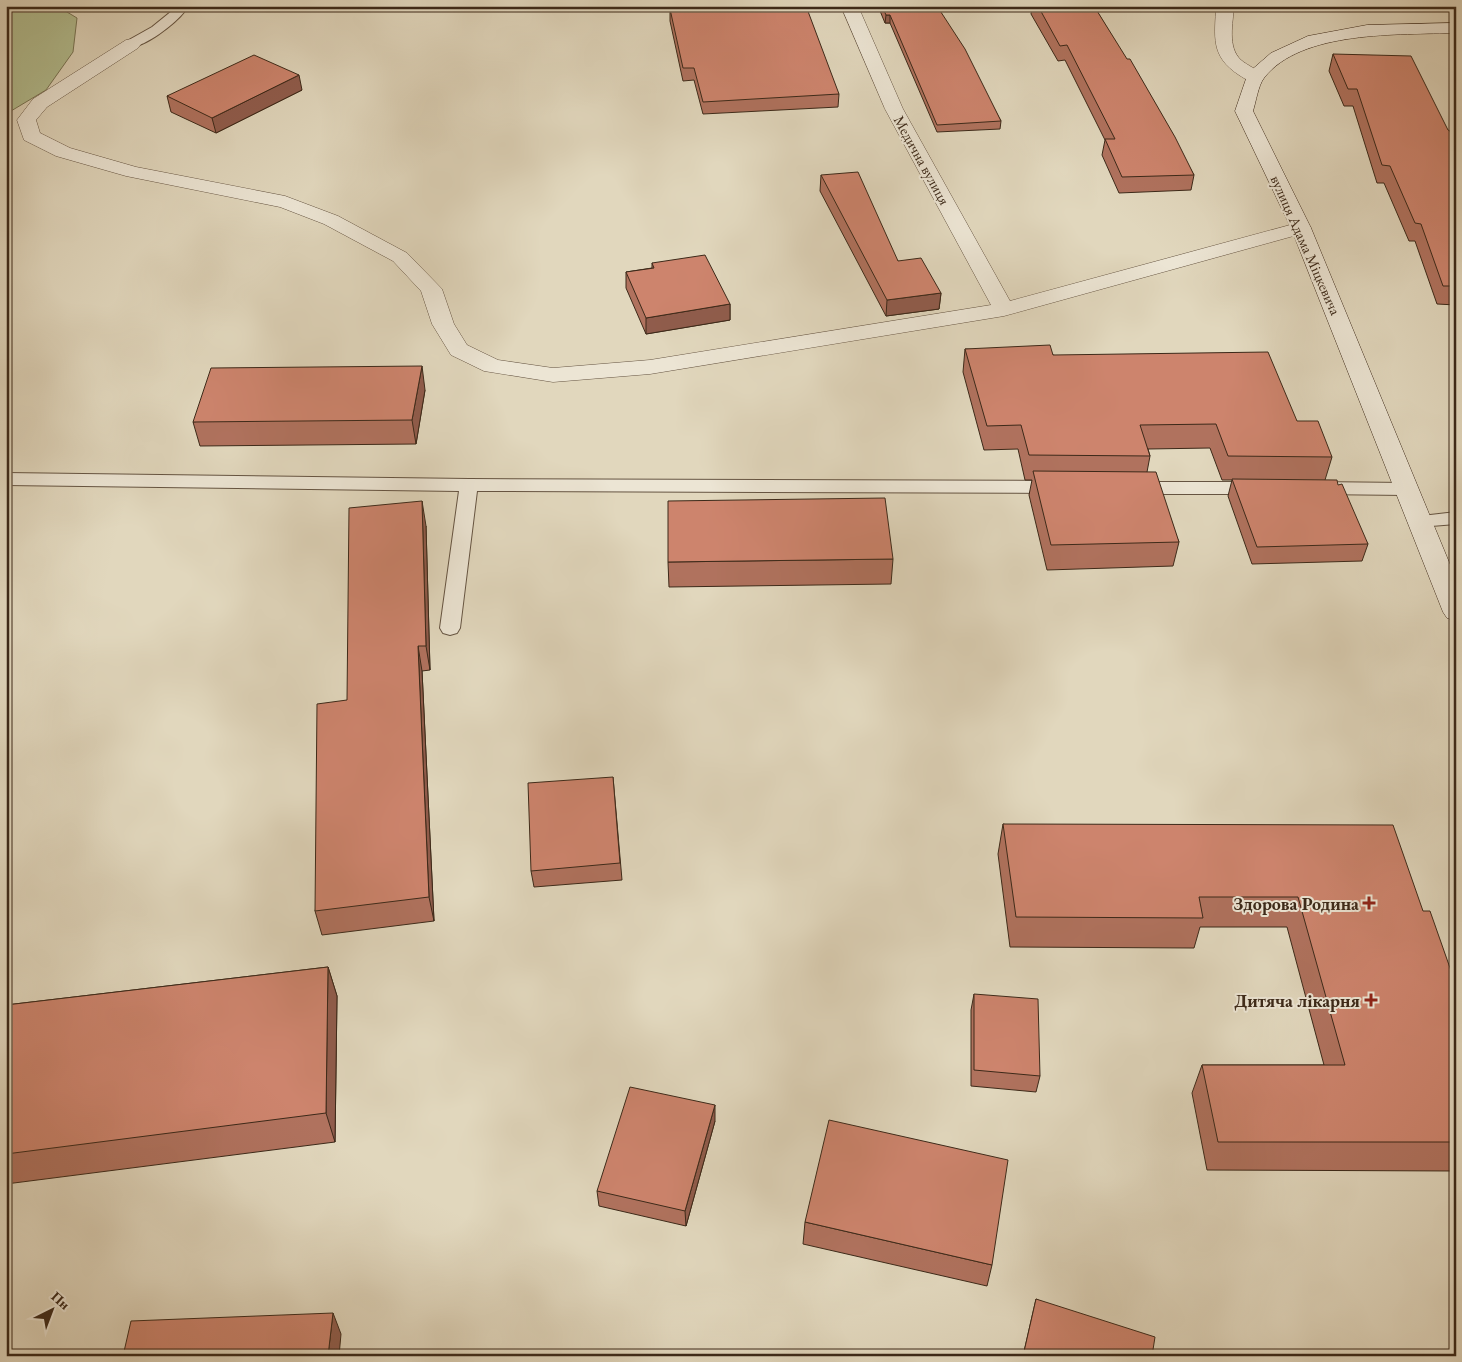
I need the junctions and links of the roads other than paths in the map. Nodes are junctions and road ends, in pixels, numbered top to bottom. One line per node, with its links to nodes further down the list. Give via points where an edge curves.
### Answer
1 (179, 6): 5 (lane, via 179,12 157,30)
2 (849, 6): 8 (street, Медична вулиця, via 894,109)
3 (1225, 6): 6 (street, via 1224,51 1234,65)
4 (1456, 28): 6 (street, via 1367,30 1314,40 1277,57)
5 (132, 44): 8 (street, via 40,103 26,120 31,136 63,152 133,172 285,202 331,220 400,256 431,289 443,324 459,350 492,366 553,375 650,367)
6 (1254, 77): 7 (street, вулиця Адама Міцкевича, via 1244,111)
7 (1302, 228): 8 (street); 15 (street, вулиця Адама Міцкевича)
8 (1004, 309)
9 (6, 479): 10 (lane)
10 (470, 485): 11 (lane); 19 (lane)
11 (1077, 487)
12 (1117, 488): 13 (lane)
13 (1276, 488)
14 (1296, 488): 15 (lane)
15 (1406, 489): 17 (street, вулиця Адама Міцкевича)
16 (1456, 518): 17 (lane)
17 (1419, 521): 18 (street, вулиця Адама Міцкевича)
18 (1456, 612)
19 (450, 628)

